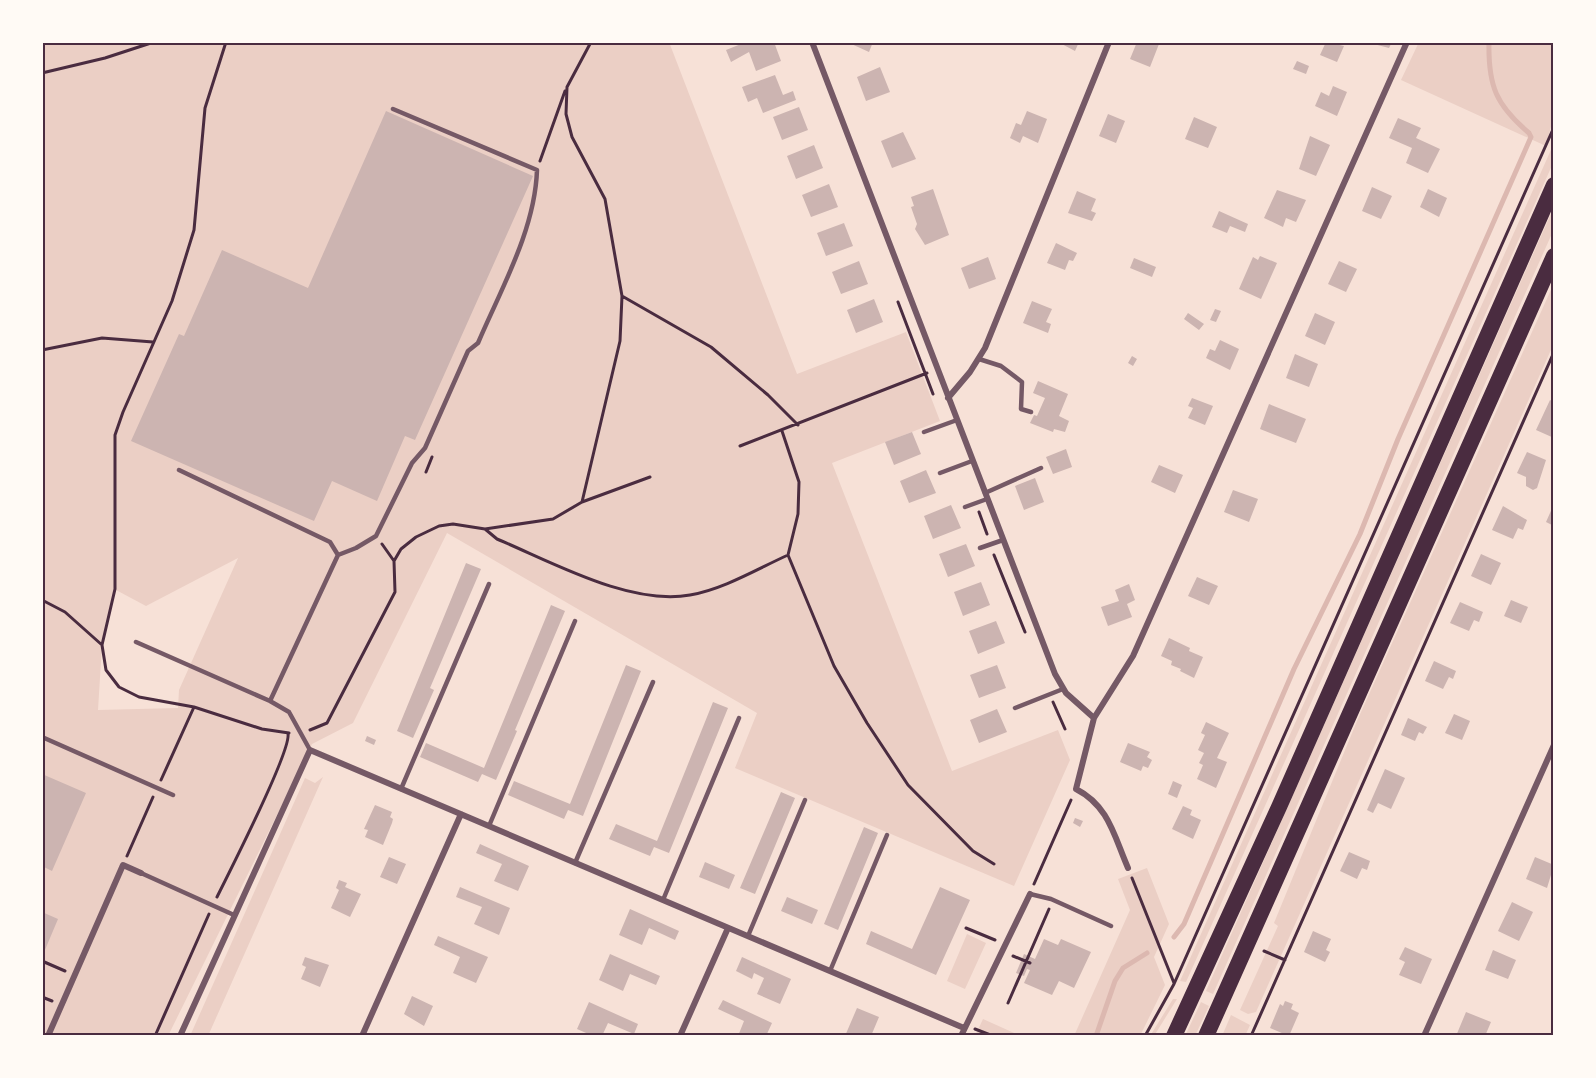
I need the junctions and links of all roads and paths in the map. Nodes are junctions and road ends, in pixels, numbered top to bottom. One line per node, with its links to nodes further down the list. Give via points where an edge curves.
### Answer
1 (154, 42): 7 (path)
2 (226, 42): 15 (path, via 205,108 194,230 172,301)
3 (591, 42): 8 (path)
4 (812, 42): 19 (street)
5 (1109, 42): 18 (street)
6 (1407, 42): 53 (street, via 1133,656)
7 (42, 73)
8 (567, 87): 11 (path); 14 (path, via 566,114 572,137 605,199)
9 (393, 109): 11 (lane)
10 (1554, 127): 89 (path)
11 (537, 170): 36 (lane, via 527,226 478,343 468,351 425,448 411,463)
12 (1554, 185): 100 (highway)
13 (1554, 256): 101 (highway)
14 (622, 297): 23 (path, via 711,347); 33 (path, via 620,341)
15 (154, 342): 16 (path, via 102,338); 46 (path, via 115,435 115,590)
16 (42, 350)
17 (1554, 352): 84 (path)
18 (979, 359): 20 (street); 21 (lane, via 1001,366 1022,382 1021,409)
19 (937, 369): 20 (street); 23 (path)
20 (948, 398): 22 (street)
21 (1030, 412)
22 (957, 420): 25 (lane); 27 (street)
23 (798, 424): 24 (path)
24 (782, 431): 26 (path); 40 (path, via 799,482 798,514)
25 (924, 432)
26 (740, 446)
27 (972, 461): 30 (lane); 32 (street)
28 (1041, 468): 32 (lane)
29 (179, 470): 39 (lane, via 330,542)
30 (940, 473)
31 (650, 477): 33 (path)
32 (986, 496): 34 (lane); 37 (street)
33 (582, 502): 35 (path, via 553,519)
34 (965, 507)
35 (485, 529): 40 (path, via 497,539 599,581 648,596 669,598 716,588); 41 (path, via 438,526 416,537)
36 (376, 536): 39 (lane); 41 (path)
37 (1003, 540): 38 (lane); 48 (street)
38 (980, 548)
39 (338, 555): 49 (lane)
40 (789, 555): 68 (path, via 834,666 908,785 973,851)
41 (394, 561): 54 (path, via 395,592 327,723)
42 (489, 584): 60 (lane)
43 (42, 600): 46 (path, via 65,612)
44 (575, 621): 65 (lane)
45 (136, 642): 49 (lane)
46 (102, 645): 50 (path, via 106,670 119,687 150,700)
47 (653, 682): 67 (lane)
48 (1064, 689): 51 (lane); 53 (street, via 1079,708)
49 (270, 700): 54 (lane, via 289,712)
50 (194, 707): 55 (path, via 245,725); 59 (path)
51 (1015, 708)
52 (739, 718): 73 (lane)
53 (1094, 718): 61 (street)
54 (300, 732): 55 (path); 58 (lane)
55 (288, 733): 75 (path, via 289,741 279,765)
56 (42, 737): 59 (lane)
57 (1554, 745): 103 (street)
58 (310, 750): 60 (street); 76 (street)
59 (157, 788): 62 (lane); 69 (path)
60 (401, 789): 64 (street)
61 (1076, 789): 70 (street, via 1091,796 1103,810); 72 (path)
62 (173, 795)
63 (805, 800): 80 (lane)
64 (460, 814): 65 (street); 95 (street)
65 (489, 826): 67 (street)
66 (887, 835): 87 (lane)
67 (575, 863): 73 (street)
68 (994, 864)
69 (123, 865): 71 (street); 88 (street)
70 (1128, 868): 89 (path)
71 (141, 873): 75 (lane)
72 (1030, 894): 74 (lane); 81 (street)
73 (663, 900): 78 (street)
74 (1053, 900): 77 (lane); 86 (path)
75 (213, 905): 76 (lane); 93 (path)
76 (234, 915): 94 (street)
77 (1111, 926)
78 (728, 928): 80 (street); 96 (street)
79 (966, 928): 81 (path)
80 (748, 936): 87 (street)
81 (1005, 944): 82 (street)
82 (1002, 951): 86 (path); 91 (street)
83 (1264, 951): 84 (path)
84 (1285, 960): 102 (path)
85 (42, 961): 88 (path)
86 (1028, 962): 90 (path)
87 (830, 971): 91 (street)
88 (75, 975): 92 (street)
89 (1174, 984): 99 (path)
90 (1008, 1003)
91 (964, 1028): 97 (street); 98 (path)
92 (48, 1036)
93 (155, 1036)
94 (180, 1036)
95 (362, 1036)
96 (680, 1036)
97 (961, 1036)
98 (993, 1036)
99 (1145, 1036)
100 (1174, 1036)
101 (1206, 1036)
102 (1251, 1036)
103 (1424, 1036)

